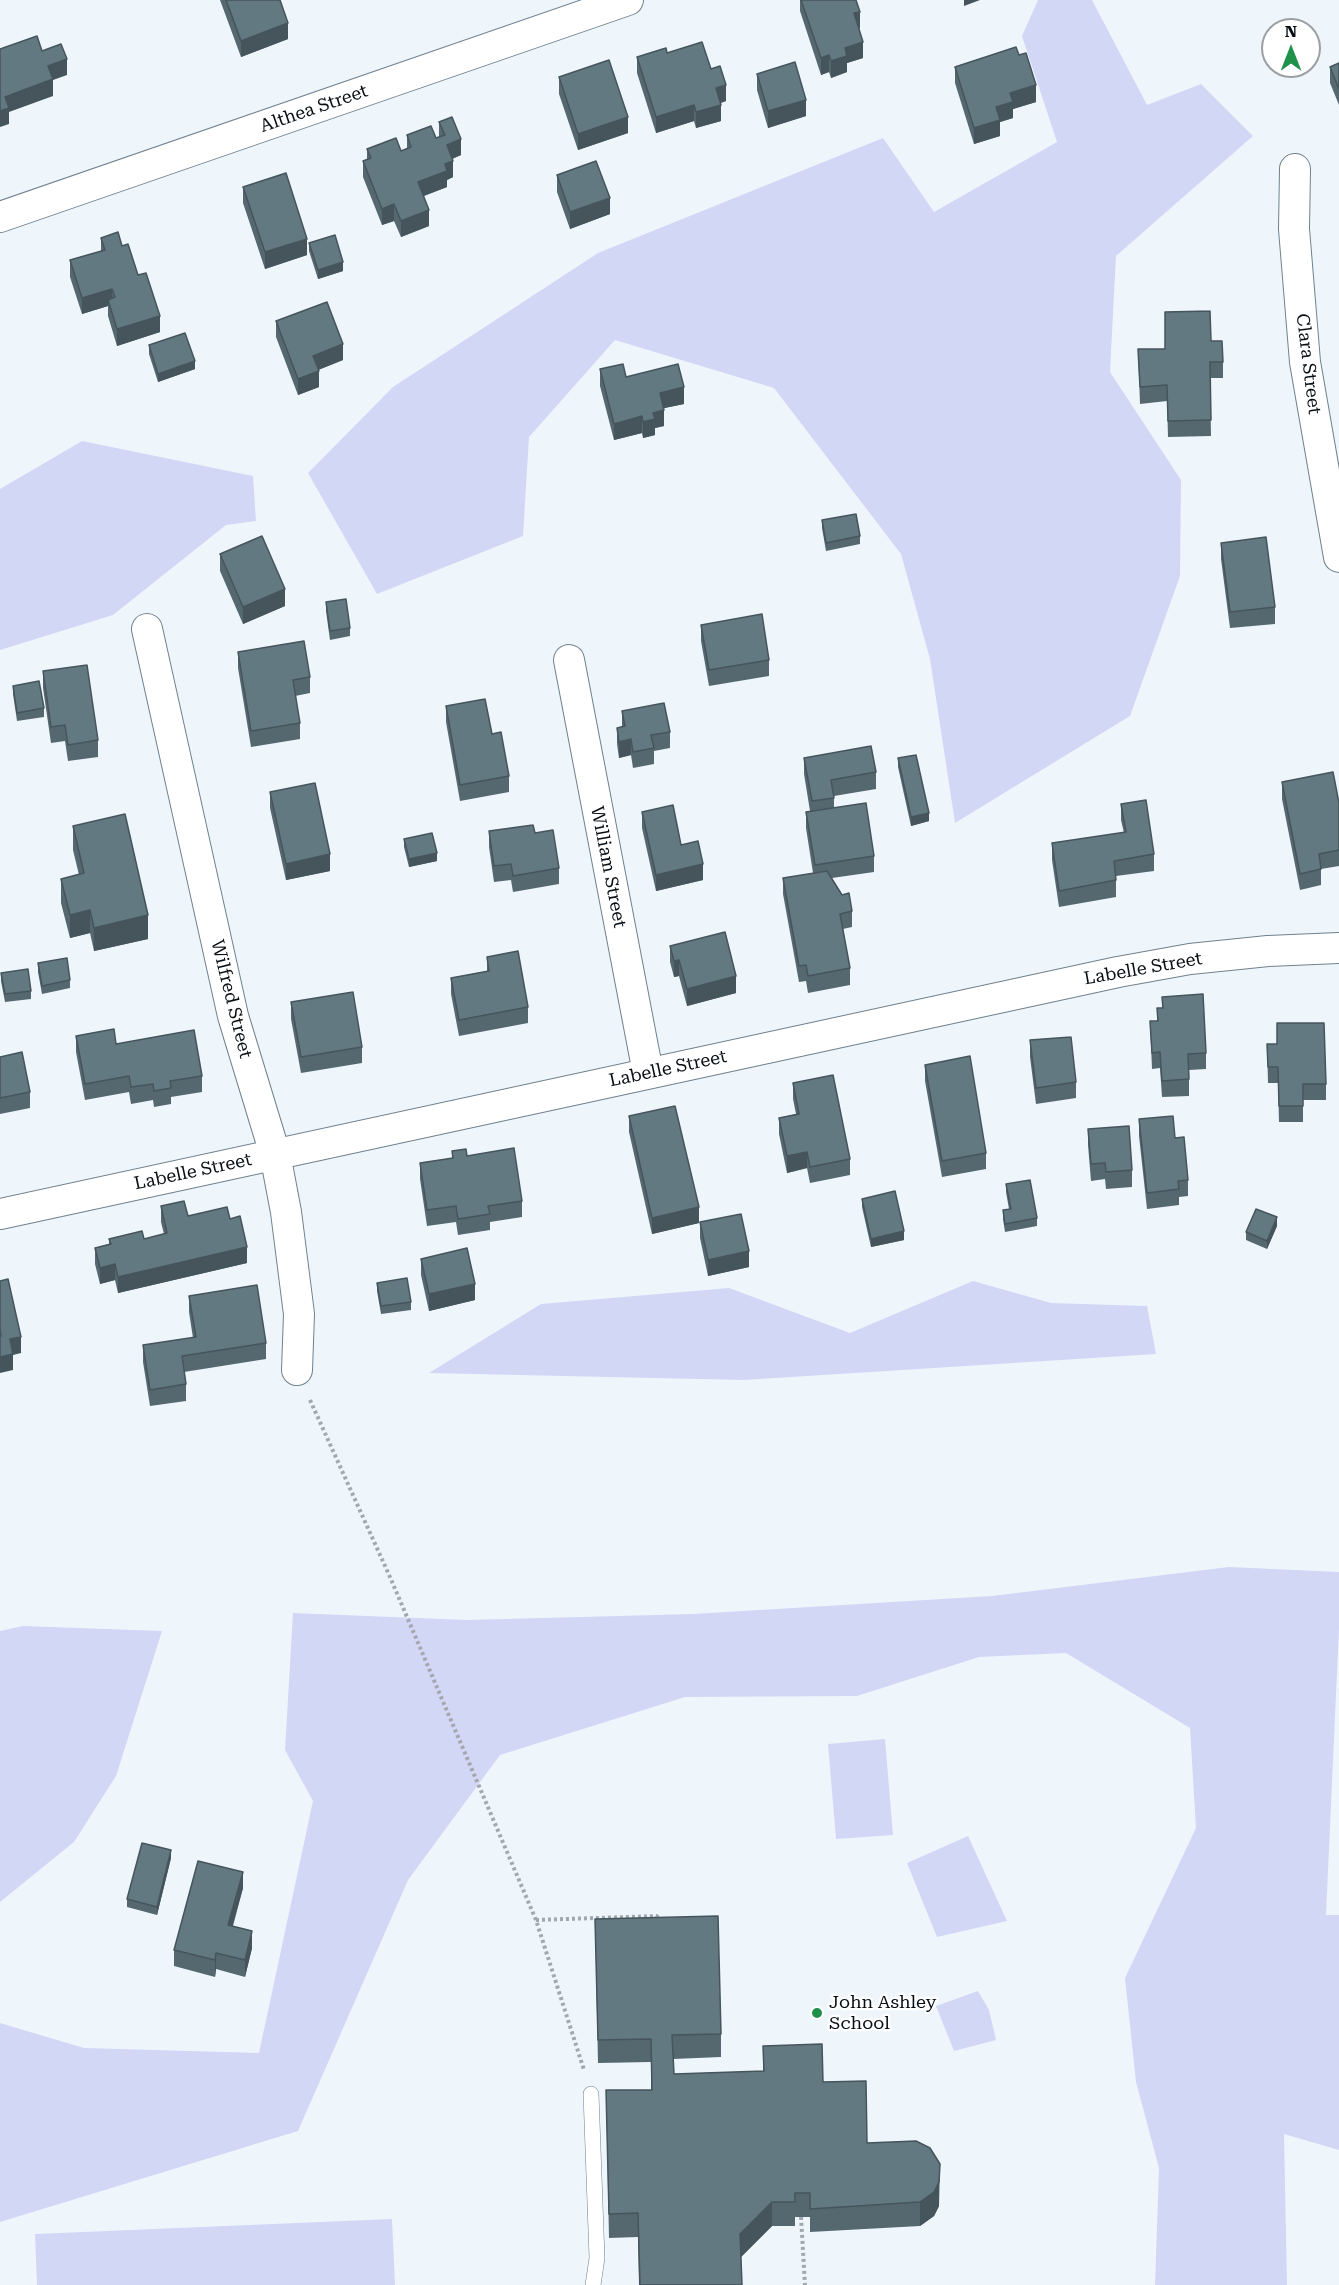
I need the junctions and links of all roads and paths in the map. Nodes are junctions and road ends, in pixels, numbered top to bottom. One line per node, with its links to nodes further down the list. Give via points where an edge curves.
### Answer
1 (628, 0): 3 (street, Althea Street)
2 (1295, 170): 4 (street, Clara Street, via 1294,229 1305,362)
3 (0, 217)
4 (1339, 557)
5 (147, 629): 9 (street, Wilfred Street, via 233,1016)
6 (568, 660): 8 (street, William Street)
7 (1339, 948): 8 (street, Labelle Street, via 1190,959 1118,972)
8 (648, 1073): 9 (street, Labelle Street)
9 (275, 1154): 10 (street, Labelle Street); 11 (street, Wilfred Street, via 298,1314)
10 (0, 1214)
11 (297, 1370): 12 (path)
12 (536, 1920): 13 (path, via 657,1916); 14 (path)
13 (658, 1924)
14 (591, 2094): 16 (lane, via 597,2258)
15 (801, 2217): 17 (path)
16 (593, 2285)
17 (805, 2285)

